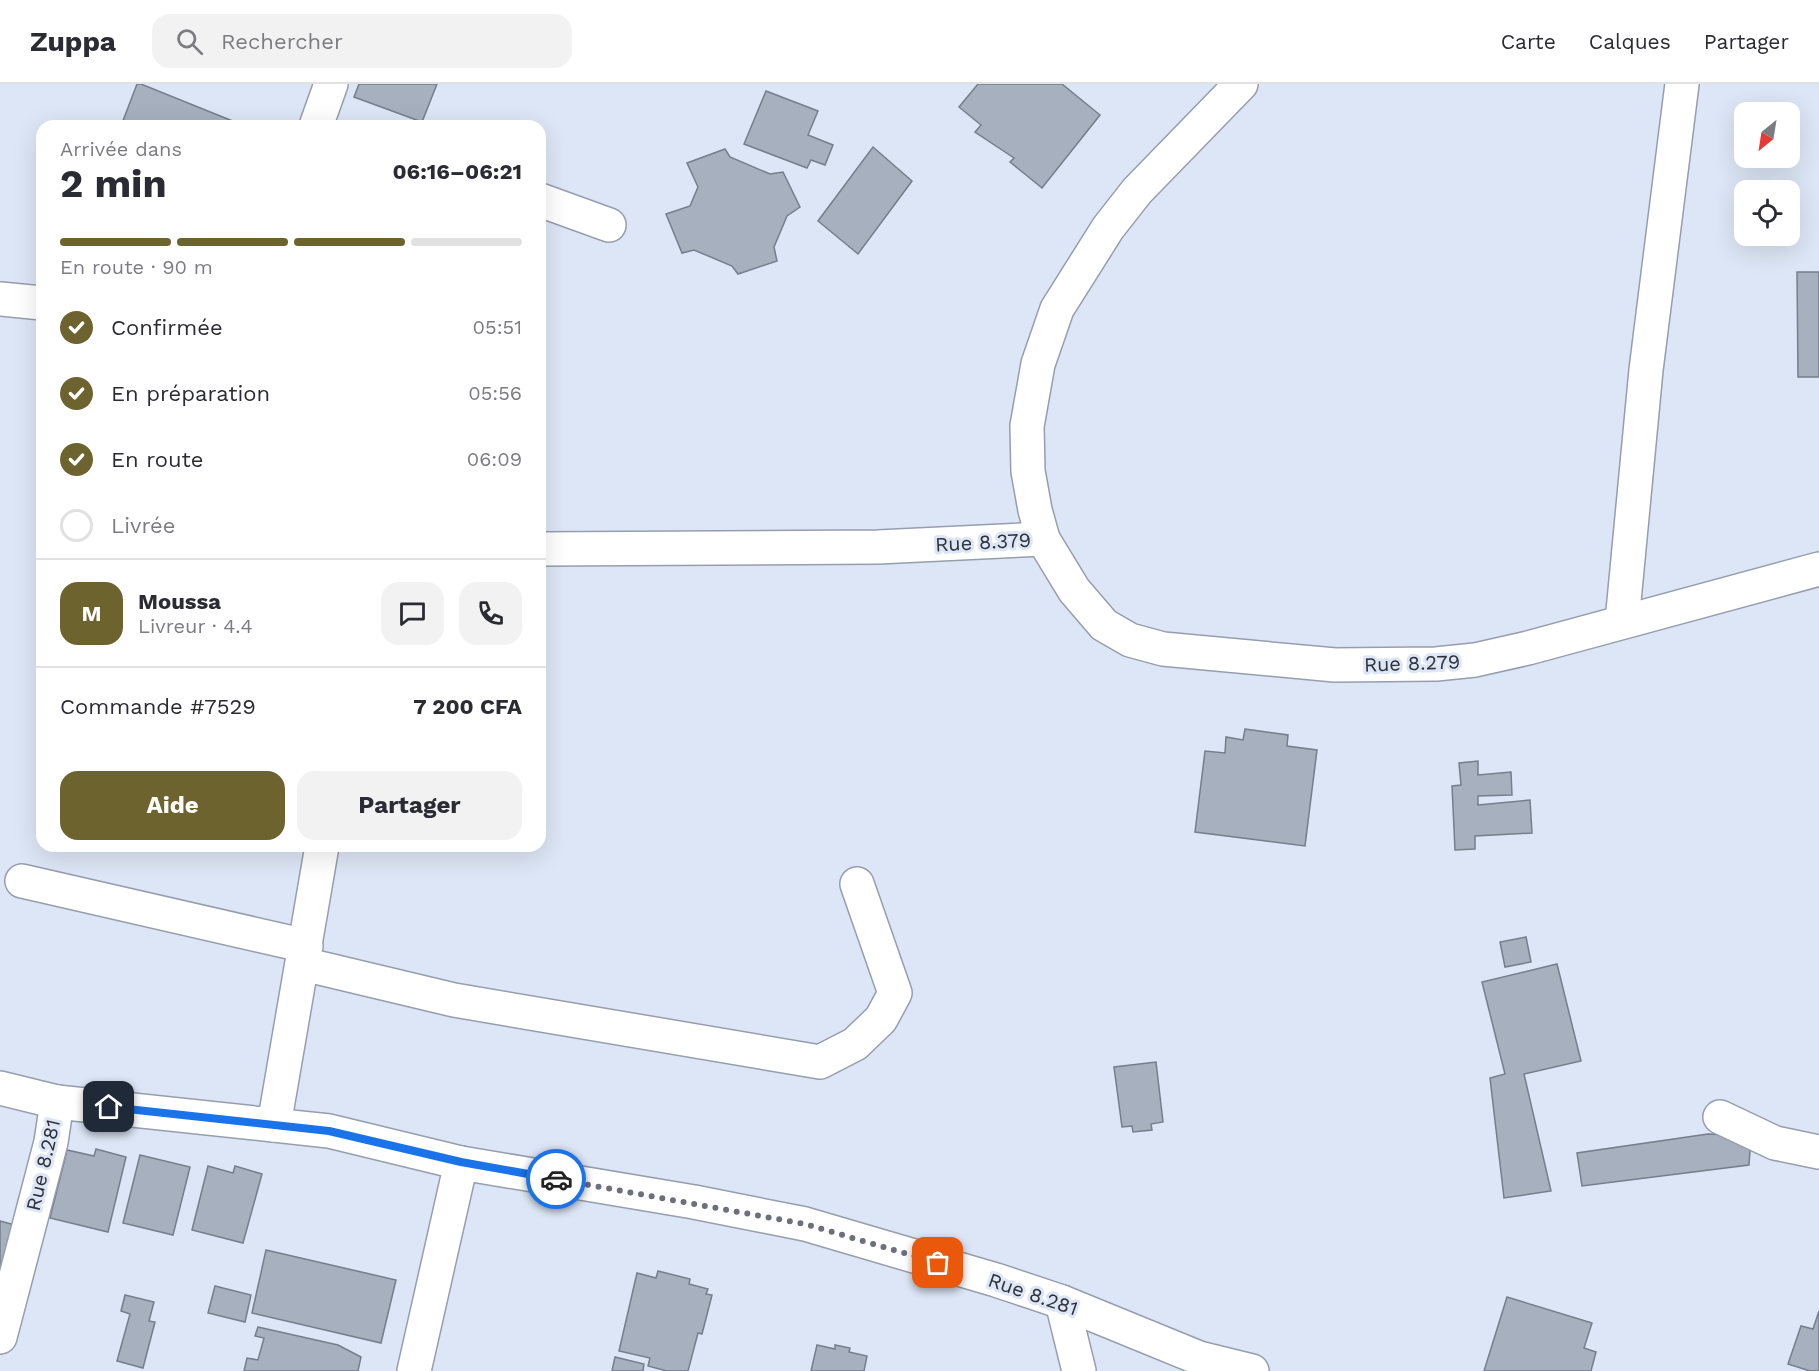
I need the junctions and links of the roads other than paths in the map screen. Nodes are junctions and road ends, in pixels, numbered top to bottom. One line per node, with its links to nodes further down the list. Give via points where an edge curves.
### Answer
1 (331, 84): 4 (street)
2 (1241, 84): 9 (street, Rue 8.379, via 1137,191 1103,235 1057,309 1038,364 1027,426 1028,471)
3 (1682, 84): 12 (street, via 1646,370)
4 (323, 120)
5 (546, 202): 6 (street)
6 (609, 225)
7 (0, 299): 8 (street)
8 (36, 302)
9 (1043, 539): 10 (street, Rue 8.379, via 878,547); 12 (street, Rue 8.279, via 1074,590 1104,625 1130,640 1163,649 1335,665 1436,664 1475,660)
10 (546, 549)
11 (1819, 569): 12 (street, Rue 8.279)
12 (1622, 622)
13 (321, 852): 16 (street)
14 (22, 882): 16 (street)
15 (857, 884): 16 (street, via 894,993 881,1019 855,1044 820,1062 454,1000)
16 (304, 955): 20 (street)
17 (0, 1088): 18 (street)
18 (57, 1102): 20 (street, Rue 8.281); 24 (street, Rue 8.281, via 51,1142)
19 (1720, 1117): 21 (street, via 1775,1143)
20 (274, 1125): 22 (street, Rue 8.281, via 329,1131)
21 (1819, 1152)
22 (461, 1162): 23 (street, Rue 8.281, via 805,1224); 25 (street)
23 (1062, 1302): 26 (street); 27 (street, Rue 8.281, via 1199,1358)
24 (0, 1337)
25 (414, 1371)
26 (1079, 1371)
27 (1252, 1371)

